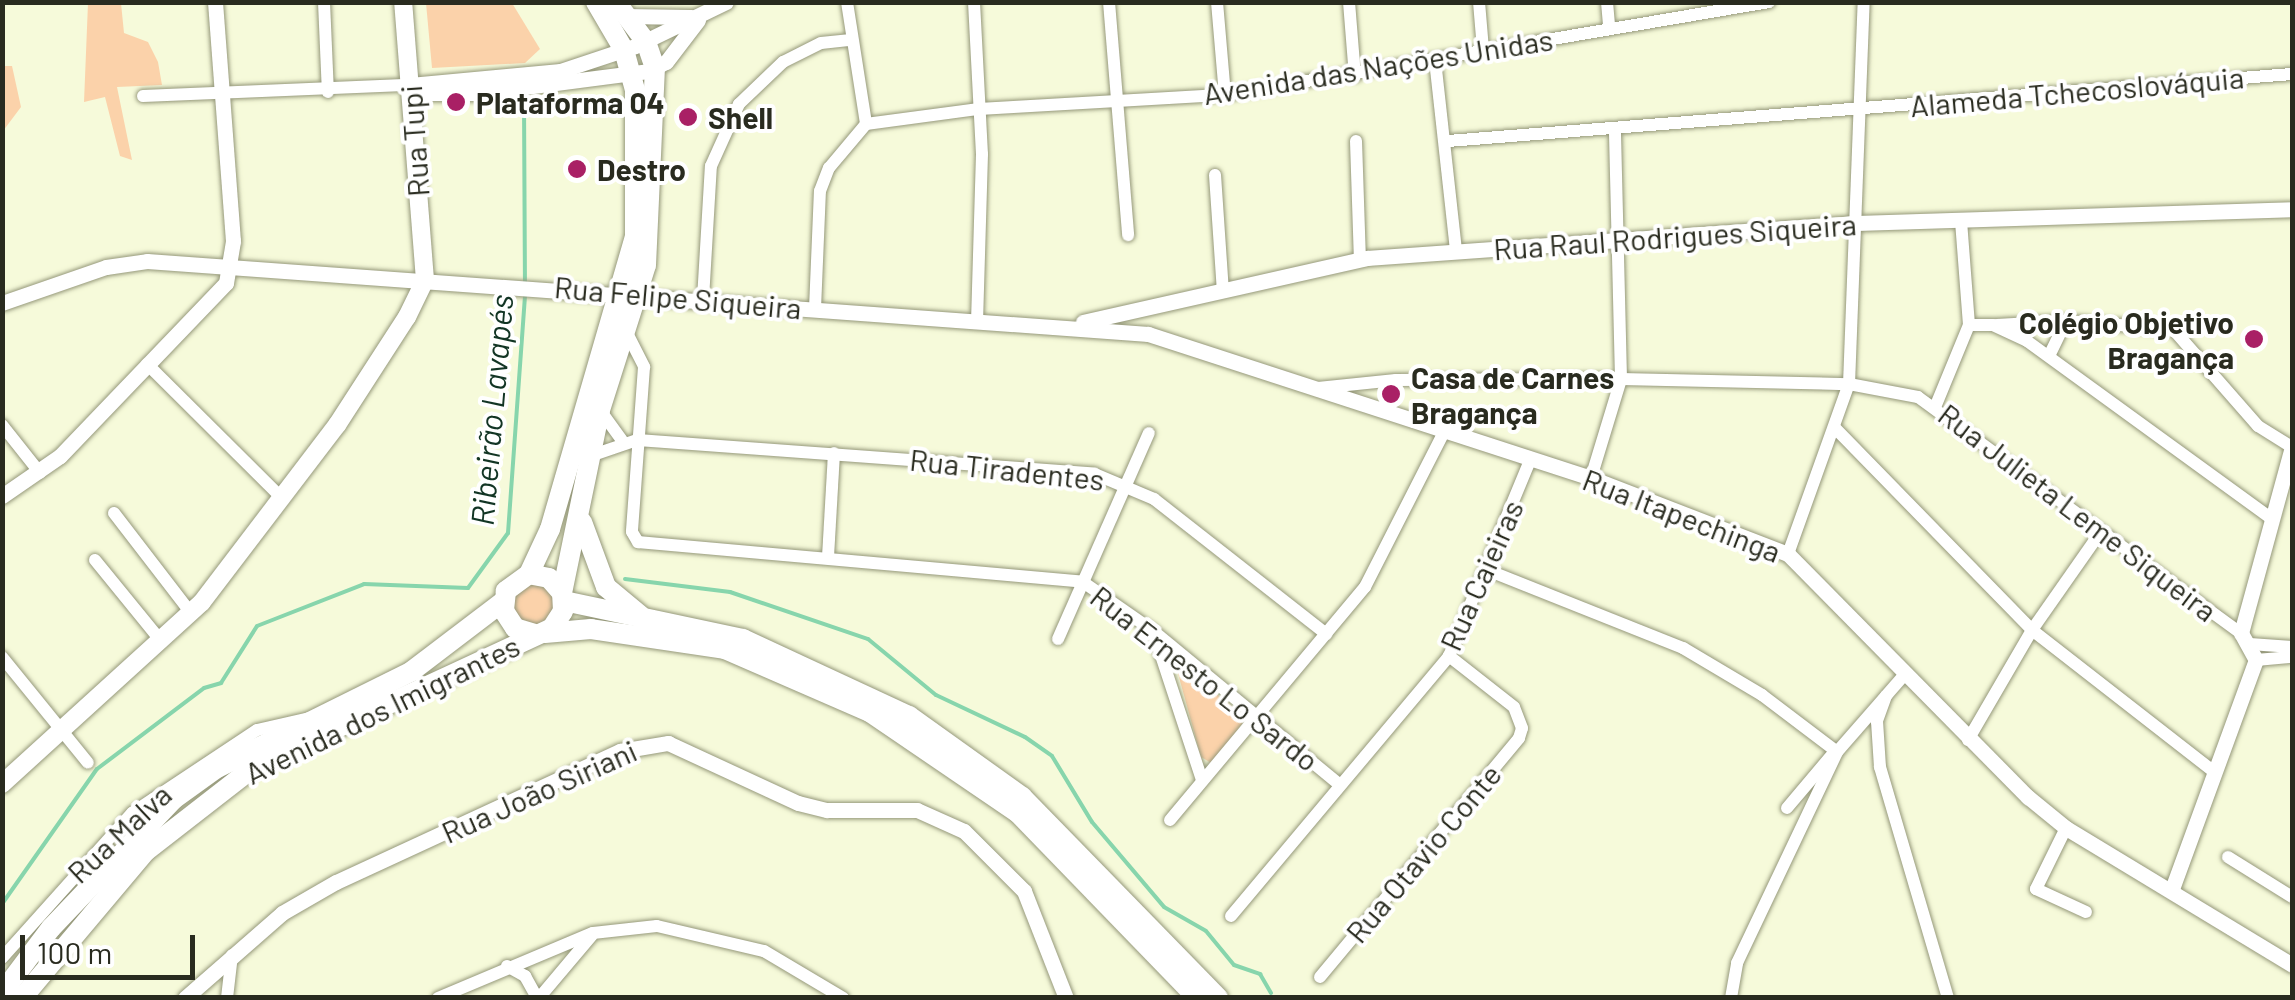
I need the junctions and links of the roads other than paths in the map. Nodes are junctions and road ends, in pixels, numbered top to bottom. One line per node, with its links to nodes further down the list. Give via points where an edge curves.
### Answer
1 (215, 2): 30 (street)
2 (324, 2): 29 (street)
3 (403, 2): 28 (main road, Rua Tupi)
4 (596, 2): 21 (main road, Avenida dos Imigrantes)
5 (726, 2): 17 (street)
6 (847, 2): 19 (street)
7 (974, 2): 35 (street)
8 (1109, 2): 33 (street)
9 (1217, 2): 31 (street)
10 (1349, 2): 27 (street)
11 (1479, 2): 22 (street)
12 (1607, 2): 18 (street)
13 (1768, 2): 15 (street, Avenida das Nações Unidas)
14 (1864, 2): 34 (street)
15 (1737, 4): 18 (street, Avenida das Nações Unidas)
16 (620, 9): 17 (street); 20 (main road, Avenida dos Imigrantes)
17 (700, 17): 20 (street); 24 (street)
18 (1609, 27): 22 (street, Avenida das Nações Unidas)
19 (851, 40): 36 (street); 52 (street, via 821,43 754,84 711,166)
20 (646, 42): 21 (street); 24 (main road, Avenida dos Imigrantes)
21 (624, 50): 25 (main road, Avenida dos Imigrantes); 28 (street, via 560,70)
22 (1483, 50): 23 (street, Avenida das Nações Unidas)
23 (1435, 60): 27 (street, Avenida das Nações Unidas); 39 (street)
24 (655, 68): 25 (street); 51 (main road, Avenida dos Imigrantes, via 650,207)
25 (632, 73): 28 (street, via 479,93 424,93); 51 (main road, Avenida dos Imigrantes, via 638,120)
26 (2292, 74): 34 (street, Alameda Tchecoslováquia)
27 (1355, 76): 31 (street, Avenida das Nações Unidas)
28 (410, 86): 29 (street); 49 (main road, Rua Tupi)
29 (328, 92): 30 (street)
30 (221, 94): 32 (street); 48 (street)
31 (1225, 95): 33 (street, Avenida das Nações Unidas)
32 (143, 96)
33 (1117, 100): 35 (street, Avenida das Nações Unidas); 44 (street)
34 (1862, 108): 37 (street, Alameda Tchecoslováquia); 43 (street)
35 (980, 109): 36 (street, Avenida das Nações Unidas); 56 (street)
36 (866, 124): 55 (street, via 829,168 820,191)
37 (1614, 129): 39 (street, Alameda Tchecoslováquia); 45 (street)
38 (1356, 141): 47 (street)
39 (1448, 141): 46 (street)
40 (1215, 176): 50 (street)
41 (2292, 209): 42 (street, Rua Raul Rodrigues Siqueira)
42 (1961, 220): 43 (street, Rua Raul Rodrigues Siqueira); 59 (street)
43 (1856, 223): 45 (street, Rua Raul Rodrigues Siqueira); 66 (street)
44 (1128, 235)
45 (1621, 238): 46 (street, Rua Raul Rodrigues Siqueira); 65 (street)
46 (1456, 250): 47 (street, Rua Raul Rodrigues Siqueira)
47 (1360, 260): 50 (street, Rua Raul Rodrigues Siqueira)
48 (232, 264): 49 (street, Rua Felipe Siqueira); 53 (street, Rua Felipe Siqueira, via 126,262); 64 (street, via 215,296)
49 (425, 280): 51 (street, Rua Felipe Siqueira); 85 (main road, via 369,377)
50 (1222, 290): 54 (street, Rua Raul Rodrigues Siqueira)
51 (628, 296): 52 (street, Rua Felipe Siqueira); 61 (main road, Avenida dos Imigrantes); 83 (main road, Avenida dos Imigrantes)
52 (703, 299): 55 (street, Rua Felipe Siqueira)
53 (2, 303)
54 (1156, 308): 58 (street, Rua Raul Rodrigues Siqueira); 62 (street)
55 (814, 309): 56 (street, Rua Felipe Siqueira)
56 (976, 320): 58 (street, Rua Felipe Siqueira)
57 (2066, 321): 60 (street); 63 (street); 76 (street, via 2172,329 2258,426)
58 (1065, 325): 62 (street, Rua Itapechinga)
59 (1968, 325): 60 (street); 68 (street)
60 (1993, 325): 63 (street)
61 (628, 333): 69 (main road, Avenida dos Imigrantes); 75 (street, via 644,367)
62 (1148, 334): 67 (street, Rua Itapechinga)
63 (2049, 356): 88 (street)
64 (146, 364): 80 (street); 85 (street)
65 (1621, 380): 66 (street, Rua Julieta Leme Siqueira); 67 (street, Rua Julieta Leme Siqueira, via 1396,380); 81 (street)
66 (1849, 384): 68 (street, Rua Julieta Leme Siqueira); 71 (street)
67 (1313, 388): 72 (street, Rua Itapechinga)
68 (1936, 405): 89 (street, Rua Julieta Leme Siqueira)
69 (600, 410): 74 (street); 78 (main road, Avenida dos Imigrantes)
70 (2, 426): 80 (street)
71 (1835, 428): 90 (street); 102 (street)
72 (1444, 432): 79 (street, Rua Itapechinga); 104 (street, via 1364,587)
73 (1149, 433): 82 (street)
74 (622, 440): 75 (street, Rua Tiradentes); 78 (street)
75 (637, 440): 77 (street, Rua Tiradentes); 91 (street, Rua Ernesto Lo Sardo, via 635,540)
76 (2292, 447): 88 (street)
77 (834, 453): 82 (street, Rua Tiradentes, via 1016,464); 91 (street)
78 (590, 456): 86 (main road, Avenida dos Imigrantes)
79 (1530, 460): 81 (street, Rua Itapechinga); 93 (street, Rua Caieiras)
80 (40, 473): 84 (street)
81 (1591, 478): 90 (street, Rua Itapechinga)
82 (1128, 484): 95 (street); 104 (street, Rua Tiradentes)
83 (561, 486): 94 (main road); 99 (main road)
84 (2, 496)
85 (281, 497): 98 (main road)
86 (580, 504): 96 (main road, Avenida dos Imigrantes); 100 (main road, via 597,573)
87 (114, 513): 98 (street)
88 (2272, 519): 107 (street)
89 (2100, 533): 102 (street); 107 (street, Rua Julieta Leme Siqueira)
90 (1788, 554): 112 (street, Rua Itapechinga, via 1846,606)
91 (828, 557): 95 (street, Rua Ernesto Lo Sardo)
92 (95, 560): 106 (street)
93 (1487, 570): 109 (street, Rua Caieiras); 119 (street, via 1683,648)
94 (529, 574): 96 (main road, via 548,578); 97 (main road, Avenida dos Imigrantes, via 512,583)
95 (1083, 582): 101 (street, Rua Ernesto Lo Sardo); 105 (street)
96 (563, 597): 100 (main road); 103 (main road, Avenida dos Imigrantes, via 559,620)
97 (504, 600): 99 (main road); 103 (main road, Avenida dos Imigrantes, via 508,620)
98 (190, 613): 106 (main road)
99 (484, 614): 116 (main road, Avenida dos Imigrantes, via 438,655)
100 (647, 620): 148 (main road, via 761,647 848,683 946,739 1060,832)
101 (1152, 630): 115 (street, Rua Ernesto Lo Sardo); 122 (street)
102 (2032, 630): 118 (street); 121 (street)
103 (539, 634): 140 (main road, Avenida dos Imigrantes, via 306,740 213,796 118,880); 147 (main road, via 591,628 697,642 766,664 870,712 1018,813)
104 (1326, 634): 115 (street)
105 (1058, 639)
106 (161, 642): 117 (main road)
107 (2249, 646): 108 (street); 111 (street); 121 (street)
108 (2292, 647)
109 (1449, 656): 124 (street, Rua Caieiras); 138 (street, Rua Otavio Conte, via 1514,708 1522,728)
110 (2, 657): 113 (street)
111 (2292, 657)
112 (1905, 674): 114 (street); 118 (street, Rua Itapechinga)
113 (8, 675): 117 (street)
114 (1889, 689): 119 (street); 150 (street, via 1877,720 1880,768)
115 (1256, 716): 122 (street); 124 (street, Rua Ernesto Lo Sardo)
116 (313, 718): 135 (street, Rua Malva, via 257,730 132,813); 139 (main road, Avenida dos Imigrantes, via 174,798 51,928)
117 (61, 730): 120 (street); 123 (main road)
118 (1968, 740): 127 (street, Rua Itapechinga)
119 (1838, 752): 125 (street); 149 (street, via 1737,963)
120 (88, 763)
121 (2213, 771): 129 (street)
122 (1202, 780): 126 (street)
123 (2, 784)
124 (1339, 784): 132 (street, Rua Caieiras)
125 (1788, 808)
126 (1170, 820)
127 (2066, 828): 129 (street, Rua Itapechinga); 131 (street, via 2036,889)
128 (2228, 857): 130 (street)
129 (2172, 889): 137 (street, Rua Itapechinga)
130 (2292, 897)
131 (2086, 912)
132 (1231, 916)
133 (593, 933): 136 (street); 144 (street); 145 (street, via 656,926 704,933 764,950)
134 (232, 953): 141 (street, Rua João Siriani); 142 (street); 146 (street, Rua João Siriani, via 336,882 620,751 668,743 798,804 917,810 964,831 1024,891)
135 (2, 958)
136 (508, 966): 143 (street); 144 (street)
137 (2292, 966)
138 (1320, 977)
139 (2, 992)
140 (22, 998)
141 (185, 998)
142 (227, 998)
143 (438, 998)
144 (538, 998)
145 (843, 998)
146 (1066, 998)
147 (1197, 998)
148 (1218, 998)
149 (1731, 998)
150 (1948, 998)

